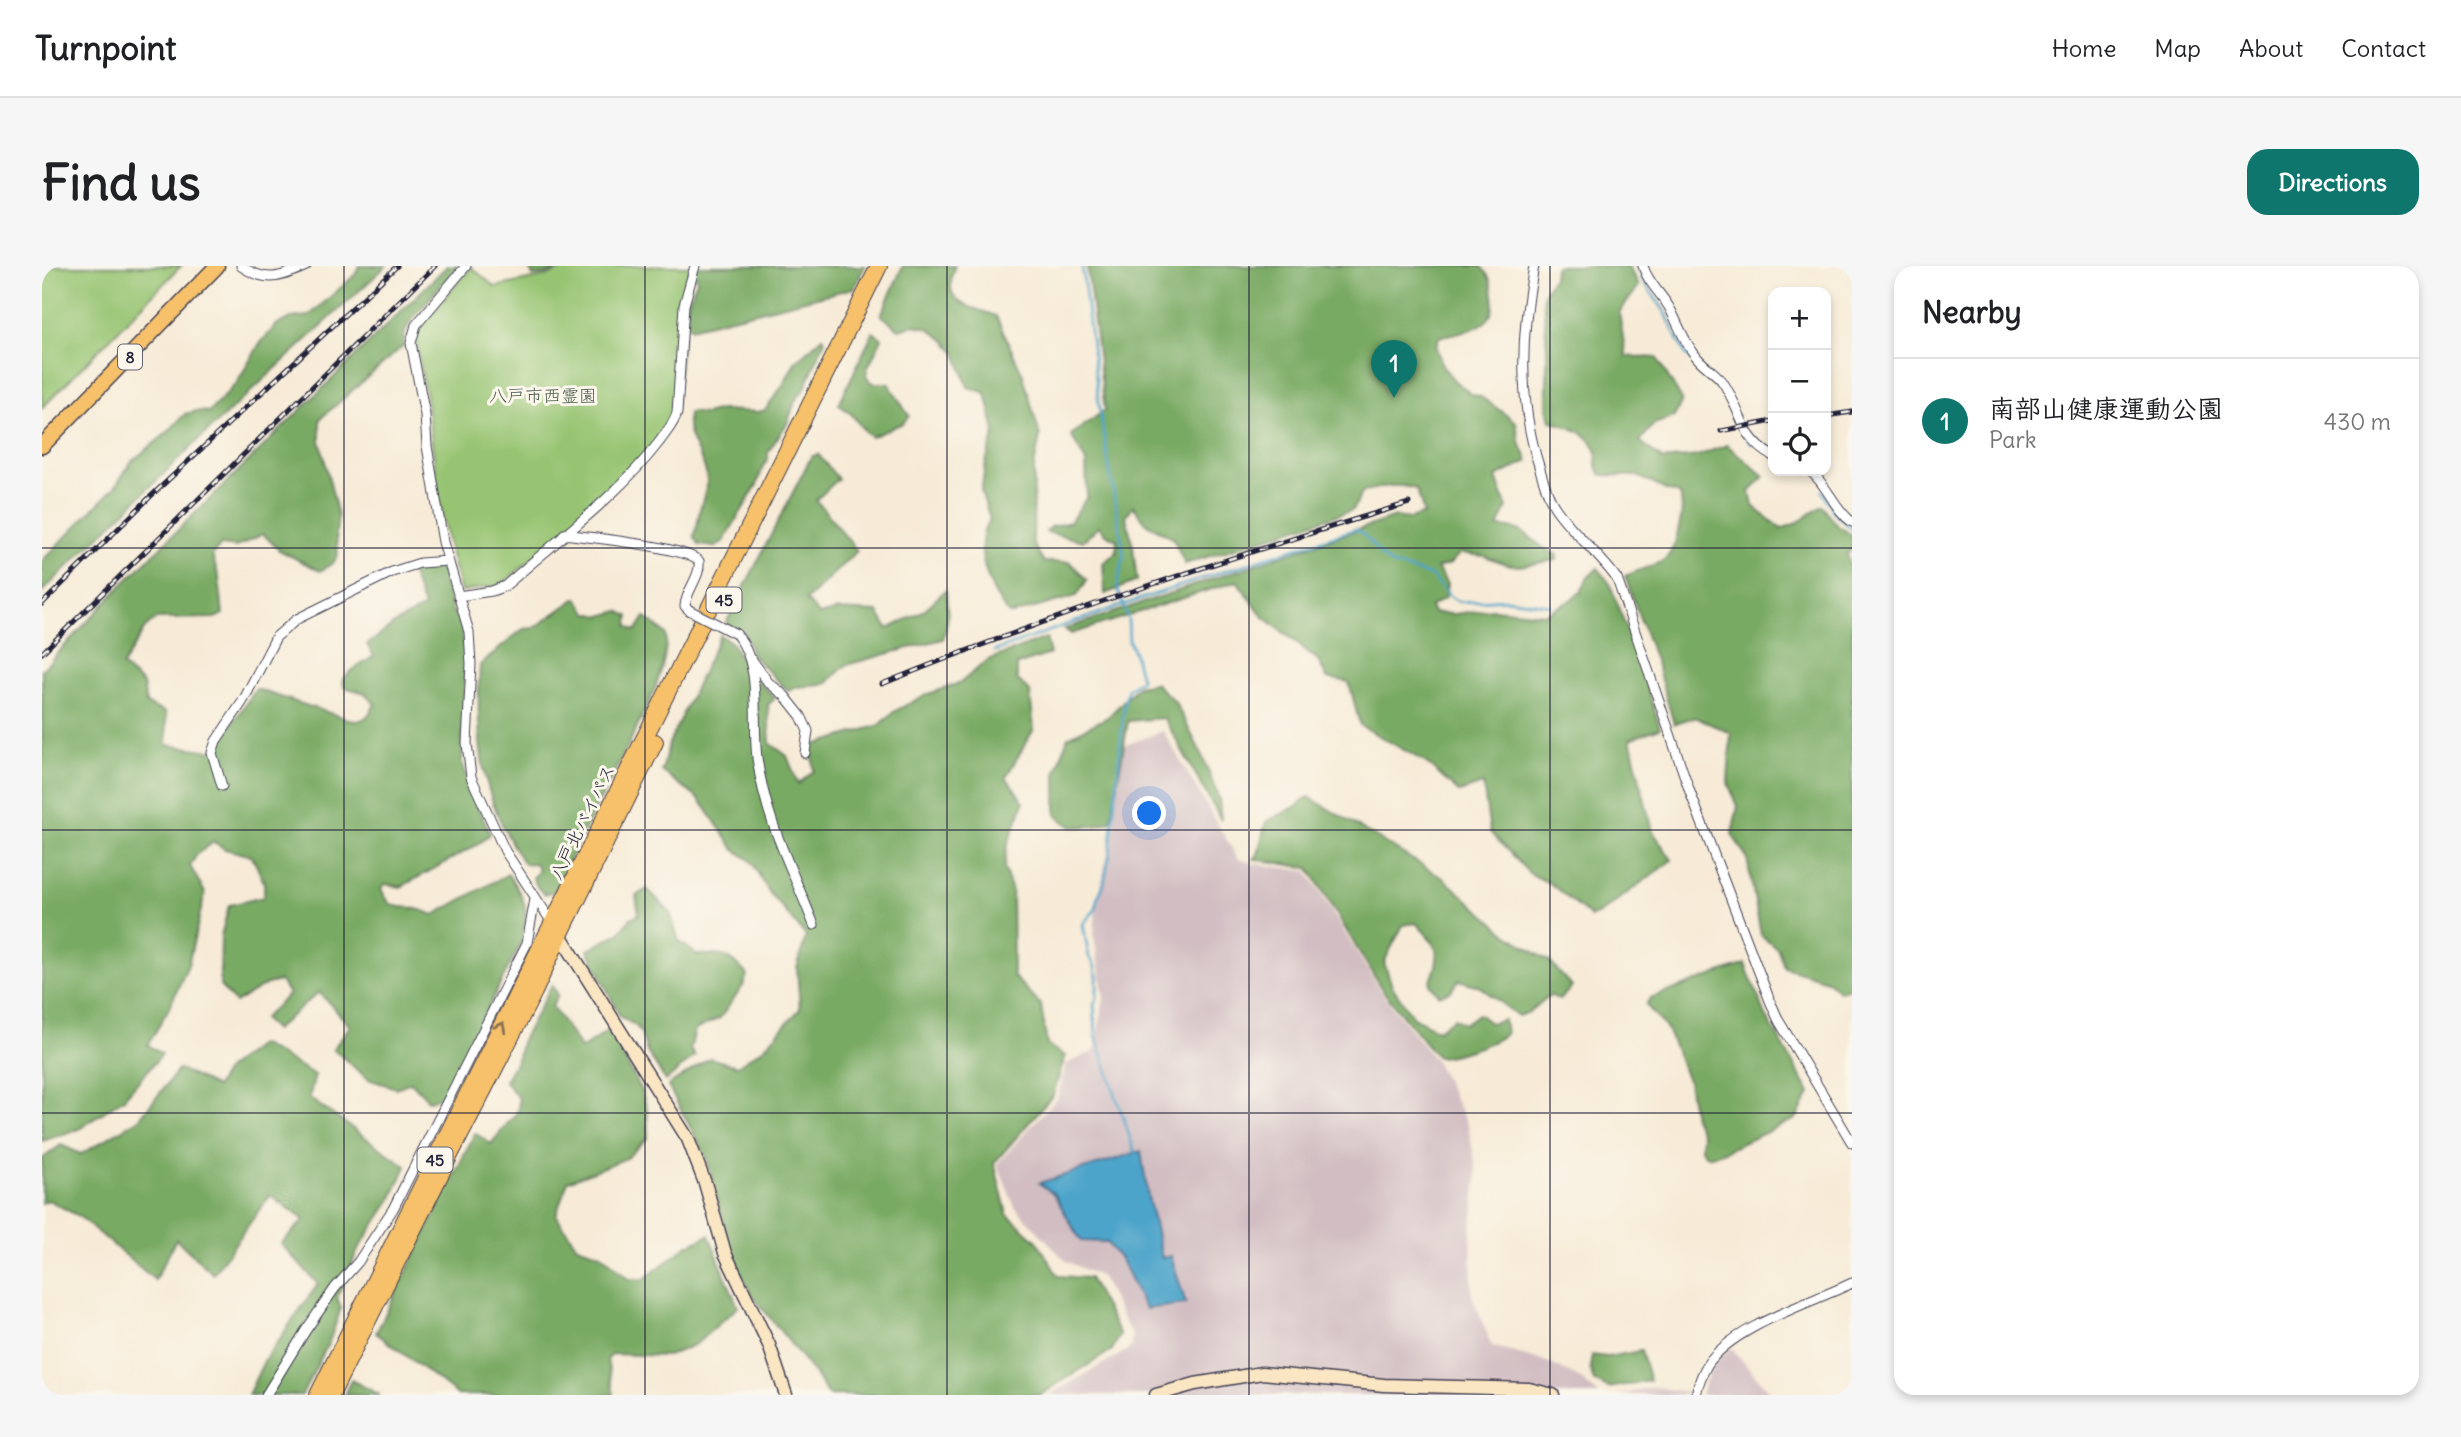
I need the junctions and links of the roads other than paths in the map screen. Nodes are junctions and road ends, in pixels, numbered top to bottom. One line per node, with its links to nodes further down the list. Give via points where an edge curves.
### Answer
1 (217, 266): 10 (main road, 8)
2 (241, 266): 3 (street, via 262,277 283,276)
3 (306, 266)
4 (466, 266): 15 (street, via 412,334)
5 (695, 266): 14 (street, via 684,305 675,419 628,479)
6 (879, 266): 22 (highway, 八戸北バイパス / 45)
7 (890, 266): 22 (highway, 八戸北バイパス / 45)
8 (1534, 266): 23 (street, via 1526,305 1525,402 1545,487 1555,507 1617,579 1765,990)
9 (1643, 266): 11 (street, via 1684,339 1721,380 1752,440)
10 (42, 446)
11 (1768, 452)
12 (1816, 476): 13 (street)
13 (1852, 522)
14 (564, 534): 16 (street, via 505,586); 17 (street, bridge, via 694,557 700,567 685,606 736,634)
15 (448, 561): 16 (street); 19 (street, via 392,572 297,619 276,637 212,752)
16 (458, 596): 20 (street, via 471,648 467,743 471,776 505,851)
17 (748, 656): 18 (street, via 801,716 808,731); 21 (street, via 763,796)
18 (805, 753)
19 (222, 786)
20 (535, 899): 22 (street); 25 (street, via 527,943 393,1209)
21 (814, 925)
22 (556, 929): 26 (highway, 八戸北バイパス / 45, one-way to 22); 27 (highway, 八戸北バイパス / 45, via 534,992); 28 (street, via 688,1139 725,1253 769,1345)
23 (1852, 1143)
24 (1852, 1283): 31 (street, via 1728,1343 1707,1365)
25 (266, 1395)
26 (318, 1395)
27 (331, 1395)
28 (786, 1395)
29 (1156, 1395): 30 (street, via 1262,1373)
30 (1553, 1395)
31 (1696, 1395)

